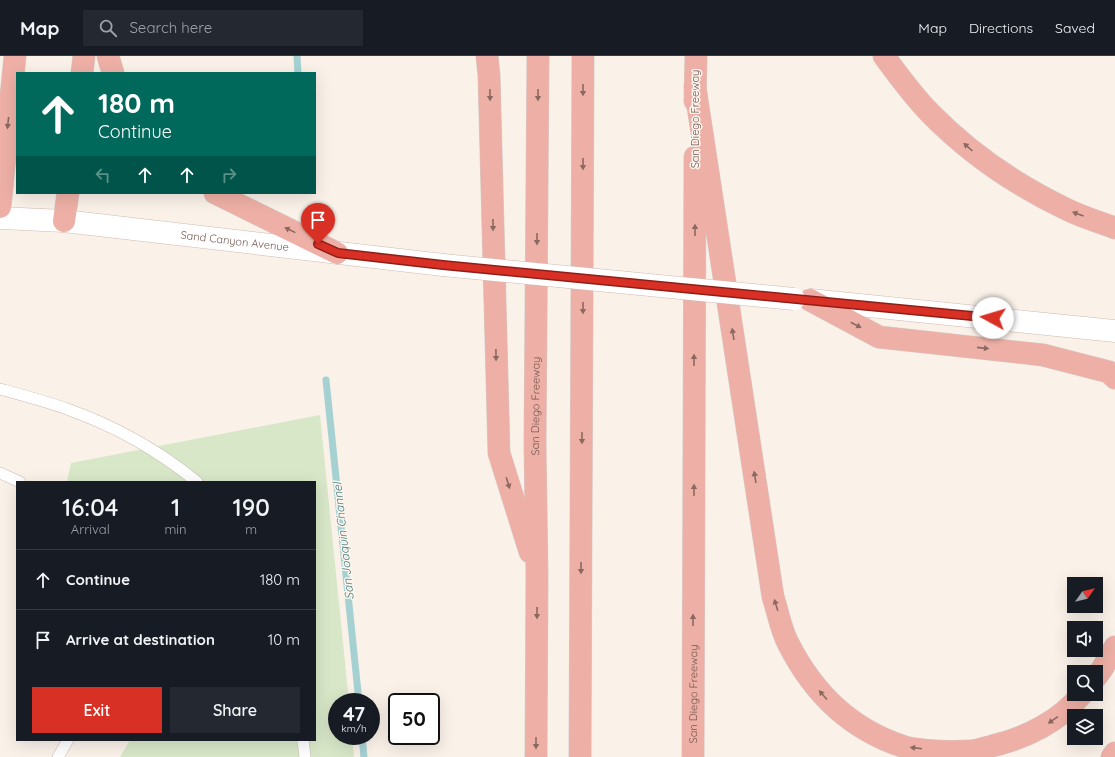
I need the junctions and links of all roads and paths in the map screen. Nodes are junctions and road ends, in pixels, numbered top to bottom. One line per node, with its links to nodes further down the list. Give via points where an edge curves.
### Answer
1 (15, 56): 14 (highway, one-way to 14)
2 (84, 56): 9 (highway)
3 (108, 56): 10 (highway)
4 (487, 56): 26 (highway, one-way to 26, via 499,453)
5 (538, 56): 26 (highway, San Diego Freeway, one-way to 26, via 535,445)
6 (583, 56): 36 (highway, one-way to 36)
7 (696, 56): 11 (highway, San Diego Freeway)
8 (884, 56): 17 (highway, one-way to 8, via 1068,210 1020,185 977,155 929,113)
9 (82, 72)
10 (112, 72)
11 (695, 87): 29 (highway, one-way to 11, via 1043,727 1009,742 970,751 938,751 906,747 852,722 824,696 802,668 787,642 773,597); 37 (highway, San Diego Freeway, one-way to 11)
12 (68, 194): 16 (highway)
13 (217, 194): 18 (highway, one-way to 13)
14 (0, 207)
15 (0, 218): 16 (main road, Sand Canyon Avenue)
16 (64, 221): 18 (main road, Sand Canyon Avenue)
17 (1115, 228)
18 (338, 253): 19 (main road, Sand Canyon Avenue, bridge)
19 (802, 300): 20 (main road, Sand Canyon Avenue); 21 (highway, one-way to 21, via 879,337 1043,355 1109,372)
20 (1115, 331)
21 (1115, 378)
22 (0, 389): 25 (lane, via 101,422 138,440)
23 (0, 474): 24 (lane)
24 (18, 481)
25 (196, 481)
26 (537, 574): 35 (highway, San Diego Freeway, one-way to 35)
27 (1115, 647): 28 (highway)
28 (1103, 667)
29 (1076, 701)
30 (67, 741): 33 (lane)
31 (303, 741): 34 (lane)
32 (1115, 753): 38 (highway)
33 (58, 757)
34 (305, 757)
35 (536, 757)
36 (580, 757)
37 (693, 757)
38 (1112, 757)

